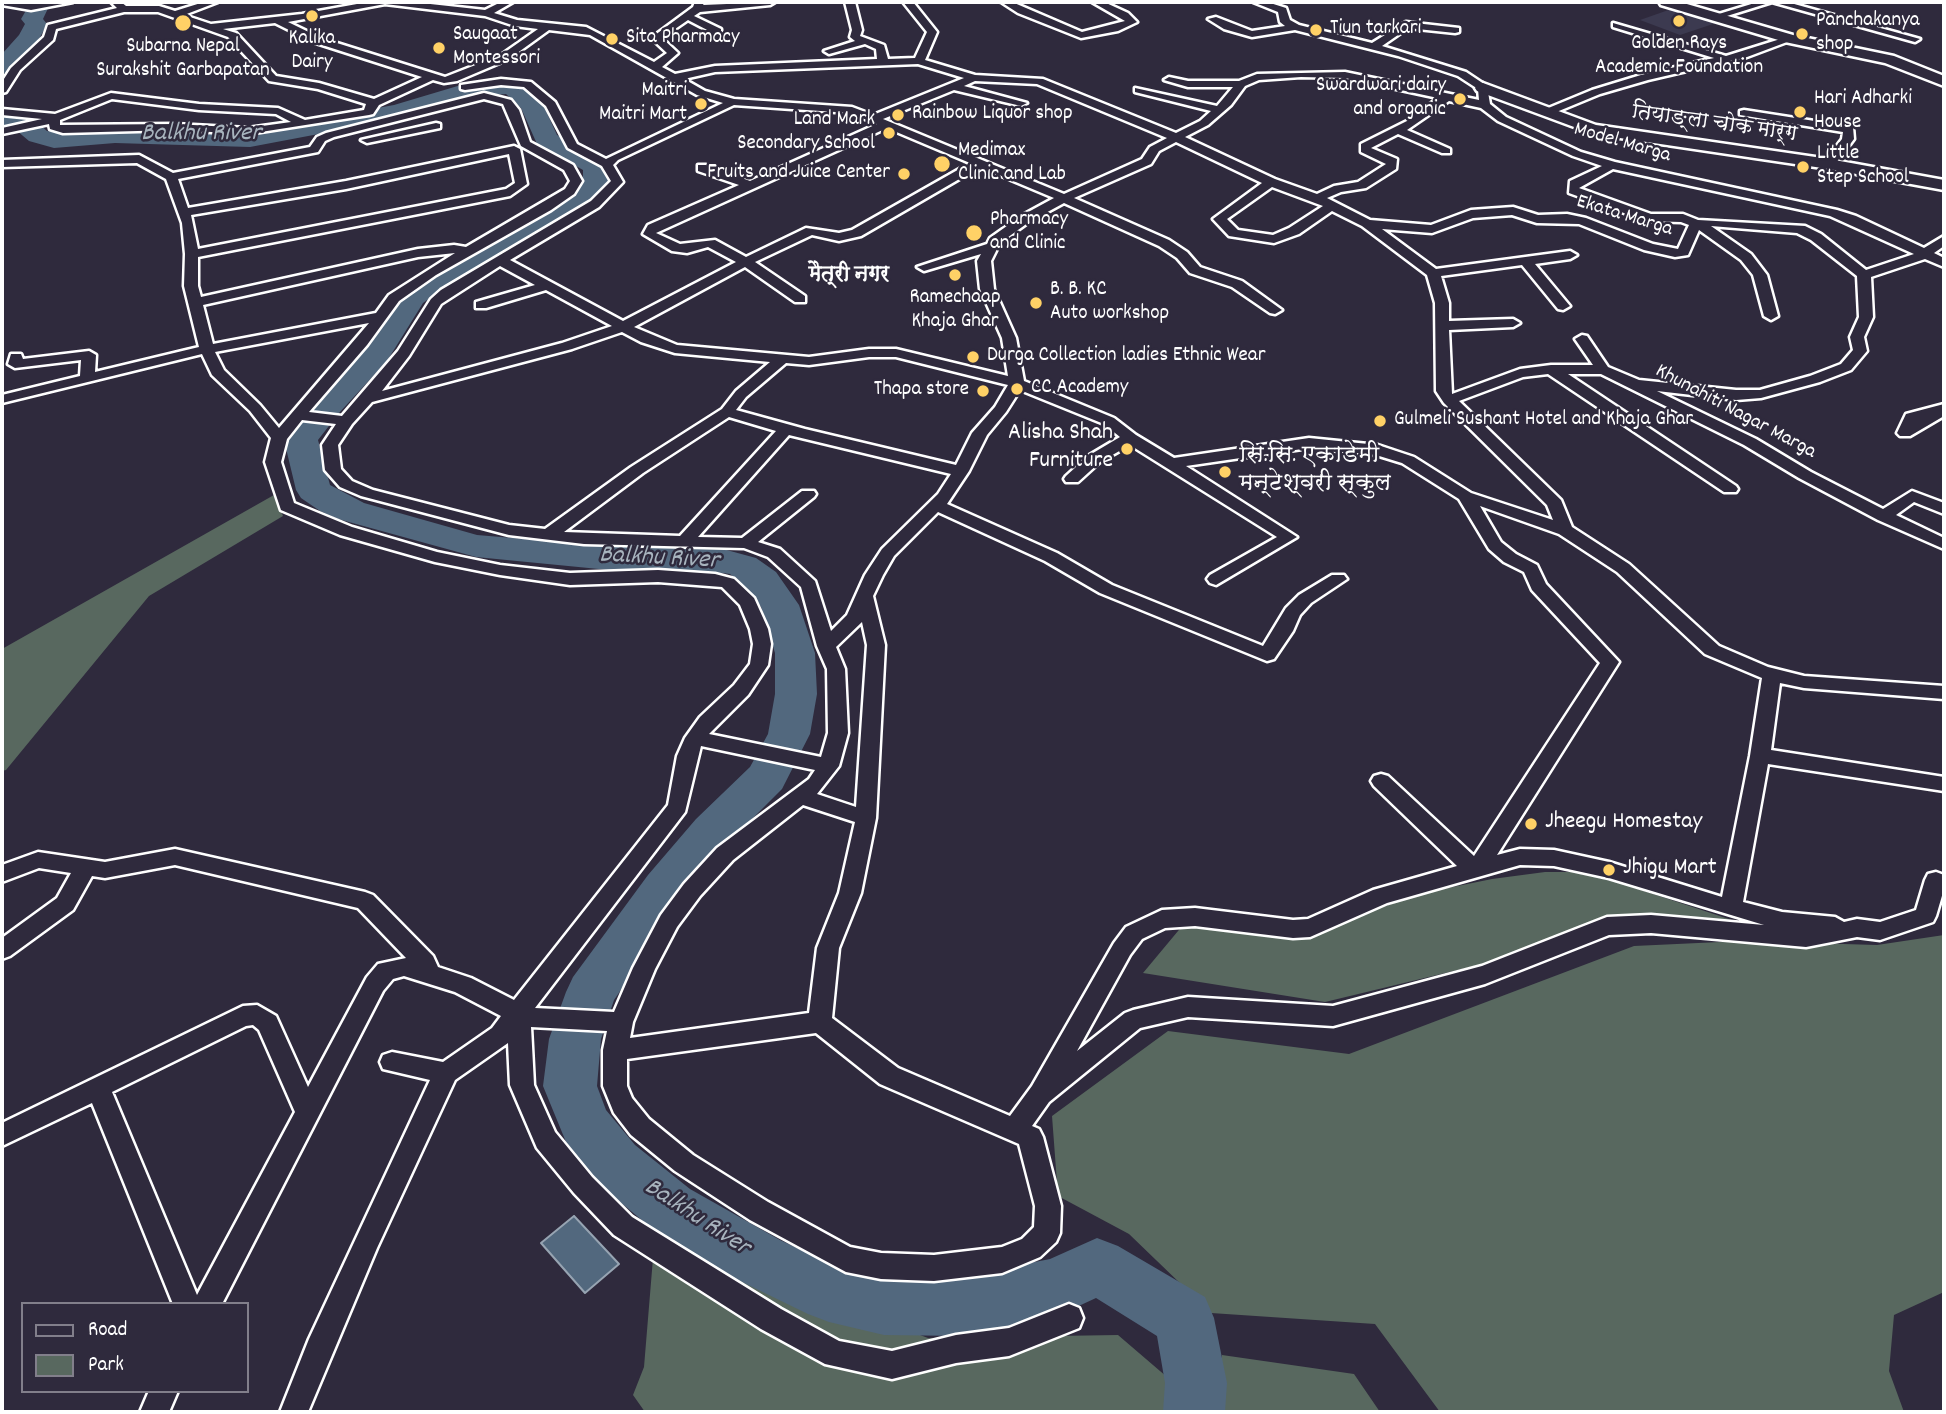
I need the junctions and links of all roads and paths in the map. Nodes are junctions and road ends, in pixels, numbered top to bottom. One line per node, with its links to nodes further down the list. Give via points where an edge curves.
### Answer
1 (8, 2): 2 (street, via 31,7)
2 (68, 2)
3 (213, 2): 20 (street)
4 (379, 2): 24 (street)
5 (388, 2): 19 (street)
6 (508, 2): 19 (street)
7 (769, 2): 17 (street)
8 (850, 2): 33 (street, via 855,37)
9 (908, 2): 38 (street, via 932,32)
10 (1006, 2): 11 (street, via 1081,35 1132,22)
11 (1097, 2)
12 (1258, 2): 18 (street)
13 (1666, 2): 22 (street)
14 (1768, 2): 22 (street)
15 (1777, 2): 32 (street)
16 (120, 5): 20 (street); 47 (street, via 52,27 49,38 16,68)
17 (699, 6): 21 (street)
18 (1287, 6): 28 (street, via 1285,22)
19 (486, 13): 27 (street)
20 (176, 15): 26 (street)
21 (687, 16): 30 (street); 39 (street, via 656,38 673,53)
22 (1714, 17): 31 (street)
23 (1213, 19): 28 (street, via 1252,34)
24 (277, 20): 26 (street); 40 (street, via 317,40)
25 (1617, 25): 36 (street)
26 (210, 27): 53 (street, via 232,35 273,79 318,86)
27 (547, 27): 39 (street, via 594,33); 40 (street, via 505,57 473,71 453,79)
28 (1294, 27): 34 (street, Model Marga)
29 (1455, 30): 34 (street, via 1406,25)
30 (717, 31)
31 (1790, 39): 36 (street); 44 (street, via 1889,59)
32 (1915, 39)
33 (866, 41): 35 (street); 37 (street, via 880,47)
34 (1375, 46): 49 (street, Model Marga, via 1462,74)
35 (829, 51)
36 (1724, 59): 55 (street, via 1596,92)
37 (882, 61): 38 (street); 41 (street, via 715,69)
38 (919, 61): 42 (street)
39 (653, 68): 41 (street)
40 (430, 77): 53 (street)
41 (673, 78): 51 (street, via 701,93)
42 (974, 78): 46 (street); 64 (street, via 1038,81)
43 (1169, 80): 45 (street)
44 (1944, 81)
45 (1241, 84): 50 (street, via 1270,76 1345,75); 54 (street)
46 (954, 87): 52 (street); 59 (street)
47 (2, 90)
48 (1139, 90): 54 (street)
49 (1484, 97): 50 (street); 55 (street, तियाङ्ला चोक मार्ग); 72 (street, Model Marga, via 1502,119)
50 (1446, 98): 63 (street)
51 (733, 102): 59 (street, via 839,108); 70 (street)
52 (1021, 103)
53 (372, 108): 60 (street); 70 (street, via 493,83 527,84 551,104 572,146)
54 (1219, 110): 64 (street)
55 (1550, 111): 71 (street, तियाङ्ला चोक मार्ग, via 1593,129)
56 (2, 112): 58 (street)
57 (1744, 113): 71 (street, via 1849,129 1848,139)
58 (49, 120): 60 (street, via 62,130 175,127 248,131); 60 (street, via 111,96 278,111); 62 (street)
59 (881, 121): 68 (street); 76 (street)
60 (303, 124)
61 (436, 126): 66 (street)
62 (8, 130)
63 (1398, 130): 67 (street); 79 (street, via 1364,148 1393,162 1392,166 1362,184)
64 (1175, 137): 75 (street); 78 (street, via 1154,149 1147,161)
65 (519, 147): 66 (street, via 513,110 507,102 484,96 330,135); 81 (street, via 346,185); 86 (street, via 569,168 576,180 570,191 547,207); 87 (street, via 521,184 510,192)
66 (314, 150): 74 (street)
67 (1446, 151)
68 (981, 162): 78 (street); 92 (street, via 856,233 846,237 821,231 805,233)
69 (2, 163): 74 (street, via 139,159)
70 (607, 164): 90 (street, via 617,181 609,192)
71 (1829, 164): 77 (street, तियाङ्ला चोक मार्ग)
72 (1612, 165): 83 (street, via 1574,184 1573,190 1650,218 1675,217); 89 (street, Model Marga, via 1833,213)
73 (702, 167): 76 (street)
74 (171, 177): 81 (street)
75 (1271, 183): 79 (street); 80 (street, via 1219,219 1234,233 1274,239)
76 (750, 185): 92 (street, via 649,234 677,248 710,243)
77 (1944, 185)
78 (1064, 198): 85 (street, via 1025,219); 102 (street, via 1164,243 1195,270 1237,284)
79 (1317, 198): 80 (street)
80 (1331, 206): 82 (street)
81 (184, 212): 87 (street)
82 (1366, 223): 83 (street, Ekata Marga, via 1432,229 1471,214 1513,211 1538,219 1582,221 1675,253 1683,252); 95 (street)
83 (1698, 223): 96 (street, Ekata Marga, via 1800,229); 103 (street, via 1746,257 1760,275)
84 (1944, 240): 89 (street)
85 (991, 247): 94 (street); 115 (street, via 984,274 1009,338)
86 (467, 251): 99 (street, via 418,253); 104 (street, via 394,298)
87 (192, 254): 99 (street)
88 (1570, 255): 91 (street)
89 (1923, 255): 93 (street, Model Marga); 96 (street)
90 (501, 261): 97 (street); 118 (street, via 436,302)
91 (1526, 261): 95 (street); 101 (street)
92 (746, 262): 98 (street); 107 (street)
93 (1944, 263)
94 (924, 267)
95 (1433, 273): 106 (street, via 1442,303)
96 (1864, 275): 116 (street, Khunahiti Nagar Marga, via 1866,317 1857,337 1860,351 1846,367 1761,394)
97 (546, 286): 100 (street); 107 (street)
98 (800, 299)
99 (194, 303): 109 (street)
100 (481, 305)
101 (1563, 306)
102 (1275, 310)
103 (1771, 316)
104 (380, 317): 109 (street); 121 (street)
105 (1513, 323): 106 (street)
106 (1441, 326): 119 (street, via 1443,391)
107 (623, 327): 111 (street, via 675,349); 118 (street)
108 (1582, 340): 113 (street)
109 (207, 349): 114 (street); 124 (street, via 217,372)
110 (16, 357): 114 (street, via 15,364 89,355)
111 (780, 361): 115 (street, via 896,353); 120 (street)
112 (1551, 369): 113 (street); 119 (street, via 1520,373); 129 (street)
113 (1603, 370): 116 (street)
114 (88, 379): 117 (street)
115 (1017, 383): 125 (street, via 1109,421); 127 (street, via 980,433)
116 (1636, 384): 134 (street, Khunahiti Nagar Marga)
117 (2, 398)
118 (367, 399): 122 (street)
119 (1449, 400): 135 (street, via 1555,503)
120 (727, 412): 123 (street); 136 (street)
121 (302, 416): 122 (street); 124 (street)
122 (339, 420): 136 (street, via 330,445 334,470 346,484 509,530)
123 (786, 429): 127 (street); 137 (street)
124 (279, 438): 146 (street, via 273,461 287,506 346,531 500,570 570,579 659,576 715,580 736,589 748,602 759,629 759,665 741,690 707,722)
125 (1130, 438): 126 (street); 128 (street, via 1094,459)
126 (1171, 463): 131 (street, via 1308,443 1339,445 1408,460); 140 (street, via 1289,537)
127 (961, 471): 132 (street)
128 (1072, 479)
129 (1730, 489)
130 (808, 494): 138 (street)
131 (1465, 496): 135 (street); 154 (street, via 1495,545 1531,569 1538,586 1610,662)
132 (936, 505): 141 (street, via 1051,556 1106,589 1267,655 1292,612); 142 (street, via 888,553)
133 (1944, 509): 134 (street, via 1912,496)
134 (1884, 516): 139 (street, Khunahiti Nagar Marga)
135 (1565, 530): 144 (street, via 1623,568 1704,645)
136 (548, 535): 137 (street)
137 (686, 540): 138 (street)
138 (746, 543): 143 (street, via 774,553 809,585)
139 (1944, 544)
140 (1216, 579)
141 (1338, 579)
142 (864, 597): 143 (street, via 855,618); 152 (street, via 876,645)
143 (826, 646): 148 (street, via 835,669 838,733)
144 (1772, 674): 145 (street, via 1804,682); 147 (street)
145 (1944, 692)
146 (705, 740): 148 (street); 161 (street, via 687,756 678,807)
147 (1760, 756): 150 (street); 157 (street)
148 (818, 764): 151 (street, via 816,785)
149 (1381, 781): 154 (street)
150 (1944, 785)
151 (802, 797): 152 (street); 162 (street, via 725,854 692,890 669,920)
152 (866, 818): 163 (street, via 850,893 828,948)
153 (86, 867): 155 (street, via 38,860); 159 (street, via 65,905); 160 (street, via 105,870 174,857 365,901 425,963)
154 (1476, 871): 157 (street, via 1520,857 1555,858); 168 (street, via 1381,896 1310,928 1195,917 1162,919 1134,933)
155 (2, 874)
156 (1936, 880): 158 (street, via 1925,916 1880,931)
157 (1731, 908): 158 (street, via 1782,921)
158 (1857, 929): 168 (street, via 1806,938 1651,924 1607,926 1485,975 1333,1016 1188,1007 1133,1020)
159 (2, 950)
160 (430, 974): 161 (street); 169 (street, via 404,967 386,971)
161 (528, 1016): 162 (street); 166 (street); 174 (street, via 522,1085 546,1140 623,1226 771,1319 835,1354 892,1365 1010,1342)
162 (613, 1022): 164 (street)
163 (820, 1022): 164 (street); 170 (street, via 889,1076)
164 (615, 1050): 170 (street, via 615,1086 623,1105 649,1134 684,1163 759,1211 846,1259 934,1268 1002,1260 1031,1248 1047,1233 1048,1206 1030,1138)
165 (392, 1062): 166 (street)
166 (446, 1073): 177 (street, via 319,1349)
167 (97, 1087): 169 (street, via 243,1016 257,1015 268,1023); 171 (street); 172 (street)
168 (1040, 1094): 170 (street)
169 (307, 1111): 173 (street)
170 (1015, 1130)
171 (2, 1135)
172 (186, 1302)
173 (208, 1302)
174 (1069, 1318)
175 (163, 1393): 176 (street)
176 (154, 1412)
177 (295, 1412)

